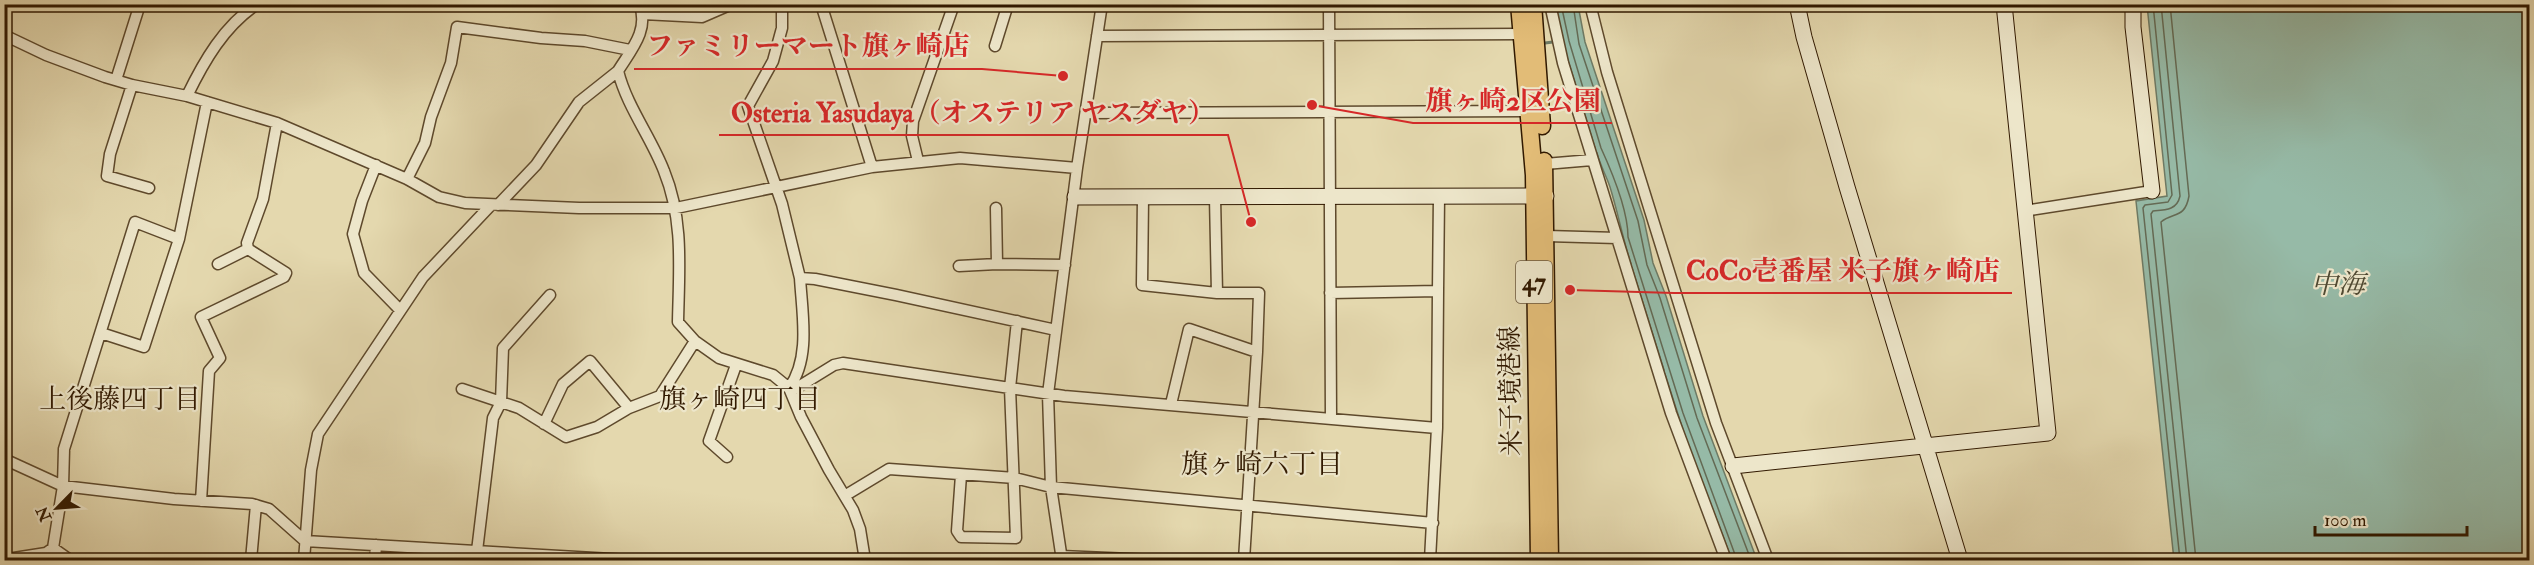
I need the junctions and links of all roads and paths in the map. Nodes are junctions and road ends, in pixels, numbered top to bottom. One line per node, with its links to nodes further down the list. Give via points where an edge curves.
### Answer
1 (140, 4): 25 (street)
2 (257, 4): 27 (street, via 233,22)
3 (732, 4): 17 (street, via 702,17)
4 (783, 4): 40 (street, via 782,28 773,61 748,106)
5 (821, 4): 37 (street)
6 (954, 4): 34 (street, via 913,121)
7 (1008, 4): 22 (street)
8 (1102, 4): 21 (street)
9 (1329, 4): 20 (street)
10 (1519, 4): 18 (main road, 米子境港線 / 47)
11 (1533, 4): 35 (main road, 米子境港線 / 47)
12 (1550, 4): 33 (street, via 1563,63)
13 (1590, 4): 87 (street, via 1606,72)
14 (1797, 4): 84 (street)
15 (2004, 4): 52 (street)
16 (2133, 4): 42 (street)
17 (641, 9): 23 (street, via 644,24)
18 (1521, 34): 20 (street); 29 (main road, 米子境港線 / 47)
19 (4, 35): 25 (street)
20 (1329, 35): 21 (street); 31 (street)
21 (1098, 36): 30 (street)
22 (995, 46)
23 (630, 50): 24 (street); 39 (street, via 458,27 451,63 425,143)
24 (618, 70): 49 (street, via 579,102 536,165); 50 (street, via 622,88 664,171)
25 (116, 80): 26 (street)
26 (132, 86): 27 (street); 41 (street, via 107,176)
27 (187, 96): 28 (street)
28 (207, 102): 32 (street); 54 (street)
29 (1530, 111): 31 (street); 44 (main road, 米子境港線 / 47)
30 (1086, 113): 31 (street); 38 (street)
31 (1328, 113): 48 (street)
32 (277, 123): 36 (street); 56 (street, via 263,199)
33 (1593, 159): 35 (street); 55 (street)
34 (918, 161): 37 (street); 38 (street, via 960,158)
35 (1545, 164): 44 (main road, 米子境港線 / 47)
36 (376, 165): 39 (street); 66 (street, via 353,234 364,273)
37 (872, 167): 40 (street)
38 (1077, 168): 45 (street)
39 (407, 179): 49 (street, via 439,197)
40 (777, 186): 50 (street); 61 (street)
41 (149, 188)
42 (2151, 191): 52 (street)
43 (1438, 196): 44 (street); 48 (street); 62 (street)
44 (1539, 196): 53 (main road, 米子境港線 / 47); 113 (main road, 米子境港線 / 47)
45 (1075, 197): 46 (street); 59 (street)
46 (1143, 197): 47 (street); 63 (street, via 1142,285)
47 (1215, 197): 48 (street); 63 (street)
48 (1330, 197): 64 (street)
49 (495, 205): 50 (street); 66 (street, via 423,277)
50 (676, 208): 70 (street, via 680,252 678,322)
51 (996, 208): 58 (street)
52 (2024, 211): 84 (street, via 2048,433)
53 (1547, 236): 55 (street); 114 (main road, 米子境港線 / 47)
54 (178, 238): 69 (street, via 144,347); 69 (street, via 135,222)
55 (1617, 238): 115 (street, via 1680,440)
56 (248, 249): 57 (street); 93 (street, via 286,273 284,278 201,316 220,358 209,371)
57 (218, 264)
58 (997, 264): 59 (street); 60 (street)
59 (1065, 265): 68 (street)
60 (959, 266)
61 (800, 278): 67 (street); 73 (street, via 801,361)
62 (1438, 291): 64 (street); 83 (street)
63 (1217, 293): 71 (street, via 1258,293)
64 (1330, 293): 81 (street)
65 (550, 295): 77 (street, via 502,348)
66 (400, 310): 97 (street, via 318,434)
67 (1017, 321): 68 (street); 74 (street)
68 (1056, 330): 76 (street)
69 (101, 333): 90 (street, via 64,449)
70 (695, 341): 72 (street, via 719,358); 79 (street, via 660,396)
71 (1257, 352): 78 (street, via 1189,329); 80 (street)
72 (736, 364): 73 (street, via 773,375); 85 (street, via 709,441)
73 (789, 388): 74 (street, via 795,389 843,363); 92 (street, via 829,470)
74 (1010, 388): 76 (street); 89 (street)
75 (462, 389): 77 (street)
76 (1048, 394): 78 (street); 91 (street)
77 (501, 402): 82 (street); 100 (street, via 493,418)
78 (1171, 404): 80 (street)
79 (629, 408): 82 (street, via 597,427 566,436); 82 (street, via 590,361 562,384)
80 (1252, 412): 81 (street); 94 (street)
81 (1331, 418): 83 (street)
82 (544, 424)
83 (1437, 428): 96 (street)
84 (1925, 447): 87 (street); 117 (street)
85 (727, 457)
86 (4, 459): 90 (street)
87 (1733, 466): 116 (street)
88 (961, 475): 89 (street); 89 (street, via 957,531 961,537 1016,538); 92 (street, via 889,469)
89 (1015, 478): 91 (street)
90 (63, 486): 93 (street); 99 (street)
91 (1051, 487): 94 (street); 102 (street)
92 (846, 495): 109 (street, via 860,529)
93 (201, 501): 95 (street)
94 (1247, 504): 96 (street); 111 (street)
95 (256, 505): 97 (street, via 270,509); 105 (street)
96 (1433, 523): 112 (street)
97 (305, 541): 98 (street); 106 (street)
98 (376, 545): 100 (street); 107 (street)
99 (53, 548): 103 (street, via 46,553); 104 (street)
100 (477, 551): 101 (street)
101 (517, 557): 108 (street)
102 (1061, 558): 110 (street)
103 (11, 559)
104 (70, 561)
105 (251, 561)
106 (304, 561)
107 (375, 561)
108 (628, 561)
109 (865, 561)
110 (1155, 561)
111 (1244, 561)
112 (1430, 561)
113 (1539, 561)
114 (1550, 561)
115 (1726, 561)
116 (1768, 561)
117 (1960, 561)

